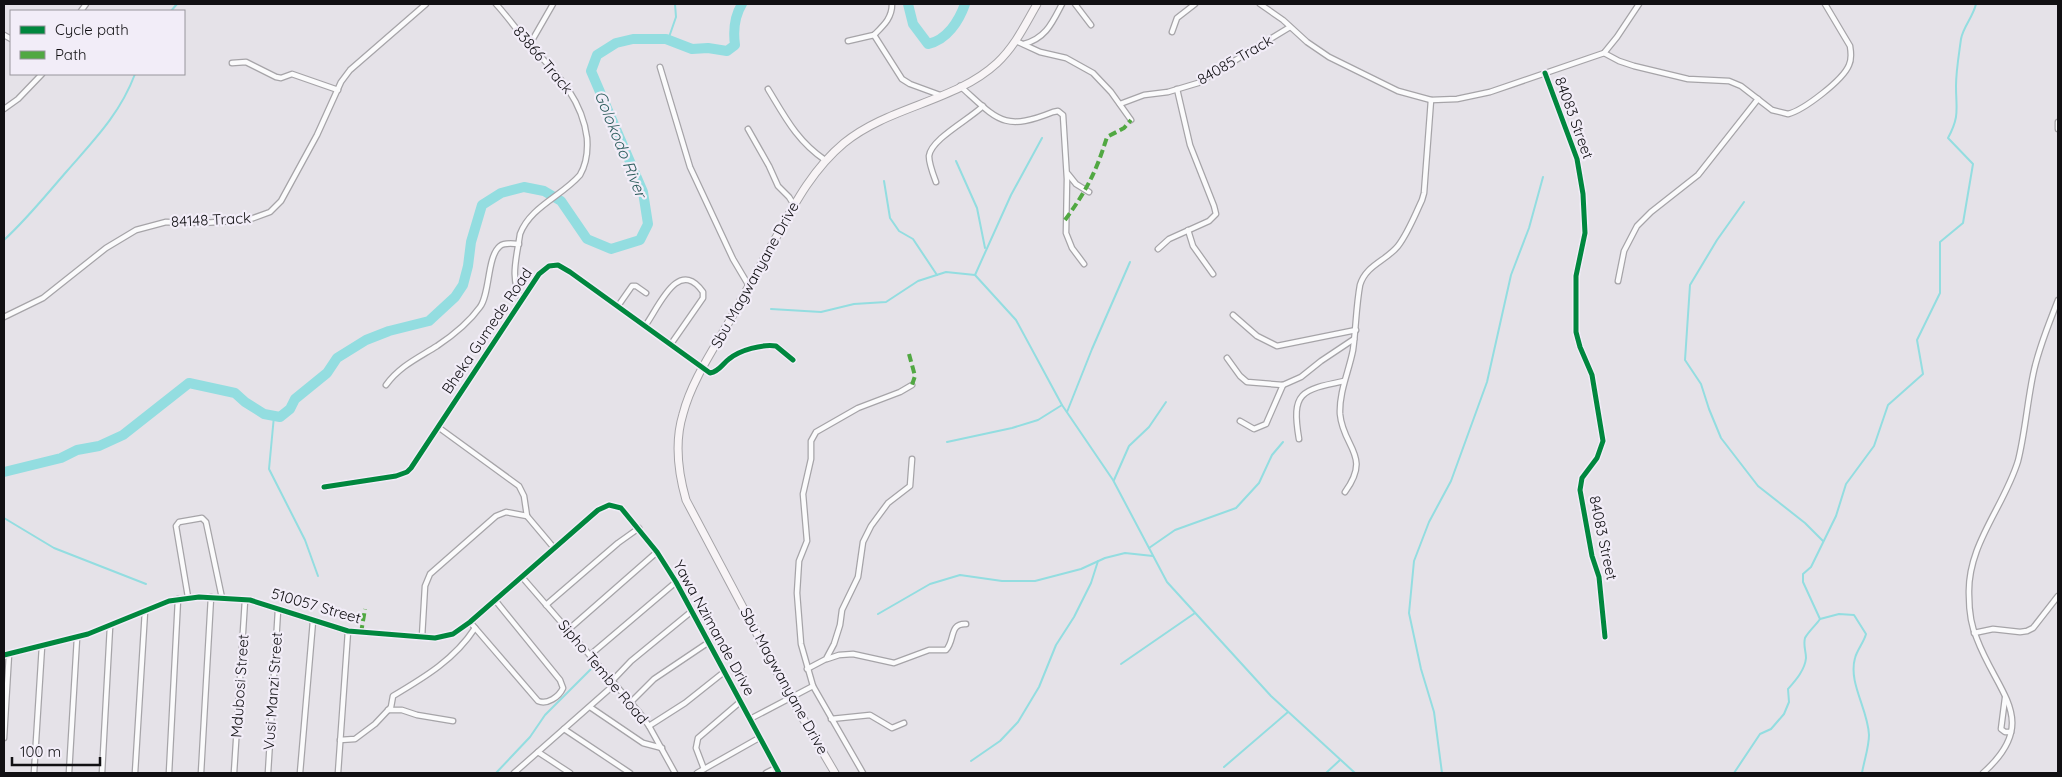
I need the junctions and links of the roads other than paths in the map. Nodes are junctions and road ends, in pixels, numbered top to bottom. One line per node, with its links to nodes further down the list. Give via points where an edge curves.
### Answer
1 (426, 4): 28 (street, 84148 Track, via 360,60)
2 (496, 4): 18 (street, 83866 Track)
3 (553, 4): 18 (street)
4 (892, 4): 15 (street, via 887,21)
5 (1037, 4): 17 (main road, Sbu Magwanyane Drive)
6 (1062, 4): 19 (street, via 1045,34)
7 (1075, 4): 12 (street)
8 (1195, 4): 14 (street, via 1177,18)
9 (1260, 4): 13 (street)
10 (1639, 4): 20 (street)
11 (1825, 4): 31 (street, via 1850,46 1845,72 1832,86 1791,114 1775,112)
12 (1091, 25)
13 (1290, 27): 27 (street, 84085 Track, via 1211,76); 30 (street, via 1318,51 1343,65 1398,91)
14 (1172, 32)
15 (874, 35): 16 (street); 29 (street, via 902,80)
16 (848, 41)
17 (1016, 42): 19 (street); 25 (main road, Sbu Magwanyane Drive, via 996,64)
18 (530, 44): 45 (street, 83866 Track, via 574,96 583,119 587,155 584,168 576,179 526,222)
19 (1023, 44): 32 (street, via 1066,58 1093,72)
20 (1604, 53): 23 (street); 31 (street, via 1634,66 1688,79 1729,81)
21 (232, 63): 28 (street, via 246,62 276,77 292,74)
22 (660, 67): 50 (street, via 690,167)
23 (1545, 73): 30 (street, via 1479,95); 101 (street, 84083 Street, via 1577,159 1583,194 1585,233 1577,266 1576,332 1594,382 1603,441 1580,485 1592,556 1600,582)
24 (41, 75): 34 (street)
25 (960, 86): 29 (main road, Sbu Magwanyane Drive); 33 (street)
26 (768, 89): 39 (street, via 797,136)
27 (1177, 89): 32 (street, 84085 Track, via 1144,95); 44 (street, via 1190,145 1216,211 1209,221)
28 (338, 90): 56 (street, 84148 Track, via 281,201 270,212 248,220 166,222 136,230 106,248 43,298)
29 (940, 95): 39 (main road, Sbu Magwanyane Drive, via 866,127)
30 (1431, 100): 58 (street, via 1424,193 1398,246 1369,269 1362,279)
31 (1758, 100): 49 (street, via 1698,175 1638,226 1624,251)
32 (1120, 104): 35 (street)
33 (983, 106): 40 (street, via 995,116 1013,123 1061,112); 41 (street, via 931,149 930,160)
34 (4, 109)
35 (1131, 120)
36 (2058, 122): 38 (street)
37 (748, 129): 43 (street, via 778,186)
38 (2058, 129)
39 (825, 160): 43 (main road, Sbu Magwanyane Drive)
40 (1067, 173): 42 (street); 47 (street, via 1066,233)
41 (936, 182)
42 (1089, 192)
43 (794, 205): 50 (main road, Sbu Magwanyane Drive)
44 (1188, 230): 46 (street, via 1169,239); 48 (street, via 1193,246)
45 (519, 244): 52 (street, 83866 Track, via 515,281); 66 (street, via 502,244 498,248 485,298 476,311 445,340 405,364)
46 (1158, 249)
47 (1084, 264)
48 (1213, 274)
49 (1618, 281)
50 (749, 286): 63 (main road, Sbu Magwanyane Drive)
51 (646, 293): 54 (street, via 632,286)
52 (522, 300): 54 (street, Bheka Gumede Road, via 544,268 554,265 570,272); 69 (street, Bheka Gumede Road)
53 (2058, 300): 99 (street, via 2037,360 2013,475 1968,576)
54 (618, 306): 57 (street, Bheka Gumede Road)
55 (1233, 315): 58 (street, via 1257,336 1276,346)
56 (4, 317)
57 (645, 326): 60 (street, Bheka Gumede Road); 60 (street, via 676,282 693,282 703,292 703,298)
58 (1356, 330): 59 (street)
59 (1354, 339): 64 (street); 67 (street, via 1301,377)
60 (671, 344): 63 (street, Bheka Gumede Road)
61 (1227, 358): 67 (street, via 1247,382)
62 (793, 360): 63 (street, via 780,348 771,345 735,355 714,372)
63 (703, 368): 113 (main road, Sbu Magwanyane Drive, via 687,402 680,427 677,453 682,487 691,512)
64 (1344, 382): 70 (street, via 1313,388 1300,399 1295,411); 73 (street, via 1340,417 1357,464 1355,476)
65 (912, 384): 108 (street, via 897,394 861,406 812,436 811,465 803,494 808,541 798,572 798,612)
66 (386, 385)
67 (1283, 385): 68 (street, via 1266,424 1254,429)
68 (1240, 421)
69 (438, 427): 72 (street, Bheka Gumede Road, via 407,472); 75 (street, via 519,486)
70 (1299, 439)
71 (912, 459): 107 (street, via 910,486 888,502 863,542 858,577 842,610 836,637)
72 (324, 488)
73 (1345, 492)
74 (614, 505): 76 (street, Yawa Nzimande Drive, via 622,508); 77 (street, 510057 Street, via 598,510)
75 (527, 516): 77 (street); 100 (street, via 506,512 496,516 430,574 425,586)
76 (639, 528): 78 (street, Yawa Nzimande Drive); 88 (street)
77 (554, 548): 79 (street, 510057 Street)
78 (657, 552): 80 (street, Yawa Nzimande Drive); 97 (street)
79 (522, 577): 87 (street, 510057 Street); 88 (street, Sipho Tembe Road)
80 (676, 582): 91 (street, Yawa Nzimande Drive); 106 (street)
81 (2058, 596): 99 (street, via 2033,628 2027,631 1993,629)
82 (188, 597): 83 (street, 510057 Street); 84 (street, via 176,526 179,522 202,518 206,522); 85 (street, 510057 Street)
83 (211, 597): 84 (street, 510057 Street); 137 (street)
84 (222, 598): 86 (street, 510057 Street)
85 (178, 599): 90 (street, 510057 Street); 136 (street)
86 (245, 600): 89 (street, 510057 Street); 138 (street, Mdubosi Street)
87 (495, 600): 93 (street, 510057 Street); 96 (street, via 560,680 562,691 546,702 540,702)
88 (546, 605): 97 (street, Sipho Tembe Road)
89 (278, 610): 92 (street, 510057 Street); 139 (street, Vusi Manzi Street)
90 (145, 611): 95 (street, 510057 Street); 135 (street)
91 (692, 611): 103 (street, Yawa Nzimande Drive); 110 (street, via 650,646)
92 (313, 621): 98 (street, 510057 Street); 140 (street)
93 (470, 622): 96 (street); 100 (street, 510057 Street, via 448,636)
94 (966, 624): 107 (street, via 957,624 946,650 929,650 899,662 888,664 848,654)
95 (110, 627): 102 (street, 510057 Street); 134 (street)
96 (475, 628): 117 (street, via 455,653 393,696)
97 (568, 630): 106 (street, Sipho Tembe Road)
98 (348, 631): 100 (street, 510057 Street); 127 (street)
99 (1974, 633): 112 (street)
100 (422, 637)
101 (1605, 637)
102 (77, 638): 104 (street, 510057 Street); 133 (street)
103 (708, 642): 109 (street, Yawa Nzimande Drive); 114 (street, via 654,679)
104 (42, 646): 105 (street, 510057 Street); 132 (street)
105 (6, 654): 125 (street)
106 (590, 655): 110 (street, Sipho Tembe Road)
107 (826, 659): 108 (street)
108 (807, 669): 111 (street)
109 (724, 672): 115 (street, Yawa Nzimande Drive); 122 (street, via 679,708)
110 (614, 683): 114 (street, Sipho Tembe Road); 116 (street)
111 (812, 686): 113 (street); 119 (street)
112 (2006, 697): 124 (street, via 2011,712); 124 (street, via 2001,729)
113 (791, 698): 118 (street); 149 (main road, Sbu Magwanyane Drive)
114 (631, 702): 122 (street, Sipho Tembe Road)
115 (740, 702): 118 (street, Yawa Nzimande Drive); 131 (street, via 698,738 696,748)
116 (590, 707): 123 (street); 128 (street, via 643,743)
117 (388, 710): 120 (street); 127 (street, via 360,736 353,740)
118 (750, 719): 126 (street, Yawa Nzimande Drive)
119 (831, 719): 121 (street, via 870,715 892,728); 150 (street)
120 (453, 721)
121 (904, 723)
122 (649, 726): 128 (street, Sipho Tembe Road)
123 (564, 729): 129 (street); 144 (street)
124 (2011, 732): 151 (street, via 2002,754)
125 (4, 738)
126 (759, 738): 130 (street, Yawa Nzimande Drive); 131 (street)
127 (340, 740): 141 (street)
128 (662, 748): 145 (street, Sipho Tembe Road)
129 (538, 752): 142 (street); 143 (street)
130 (776, 768): 147 (street); 148 (street, Yawa Nzimande Drive)
131 (704, 769): 146 (street)
132 (34, 773)
133 (68, 773)
134 (102, 773)
135 (135, 773)
136 (169, 773)
137 (201, 773)
138 (234, 773)
139 (268, 773)
140 (300, 773)
141 (338, 773)
142 (514, 773)
143 (570, 773)
144 (630, 773)
145 (675, 773)
146 (697, 773)
147 (766, 773)
148 (779, 773)
149 (835, 773)
150 (863, 773)
151 (1983, 773)

